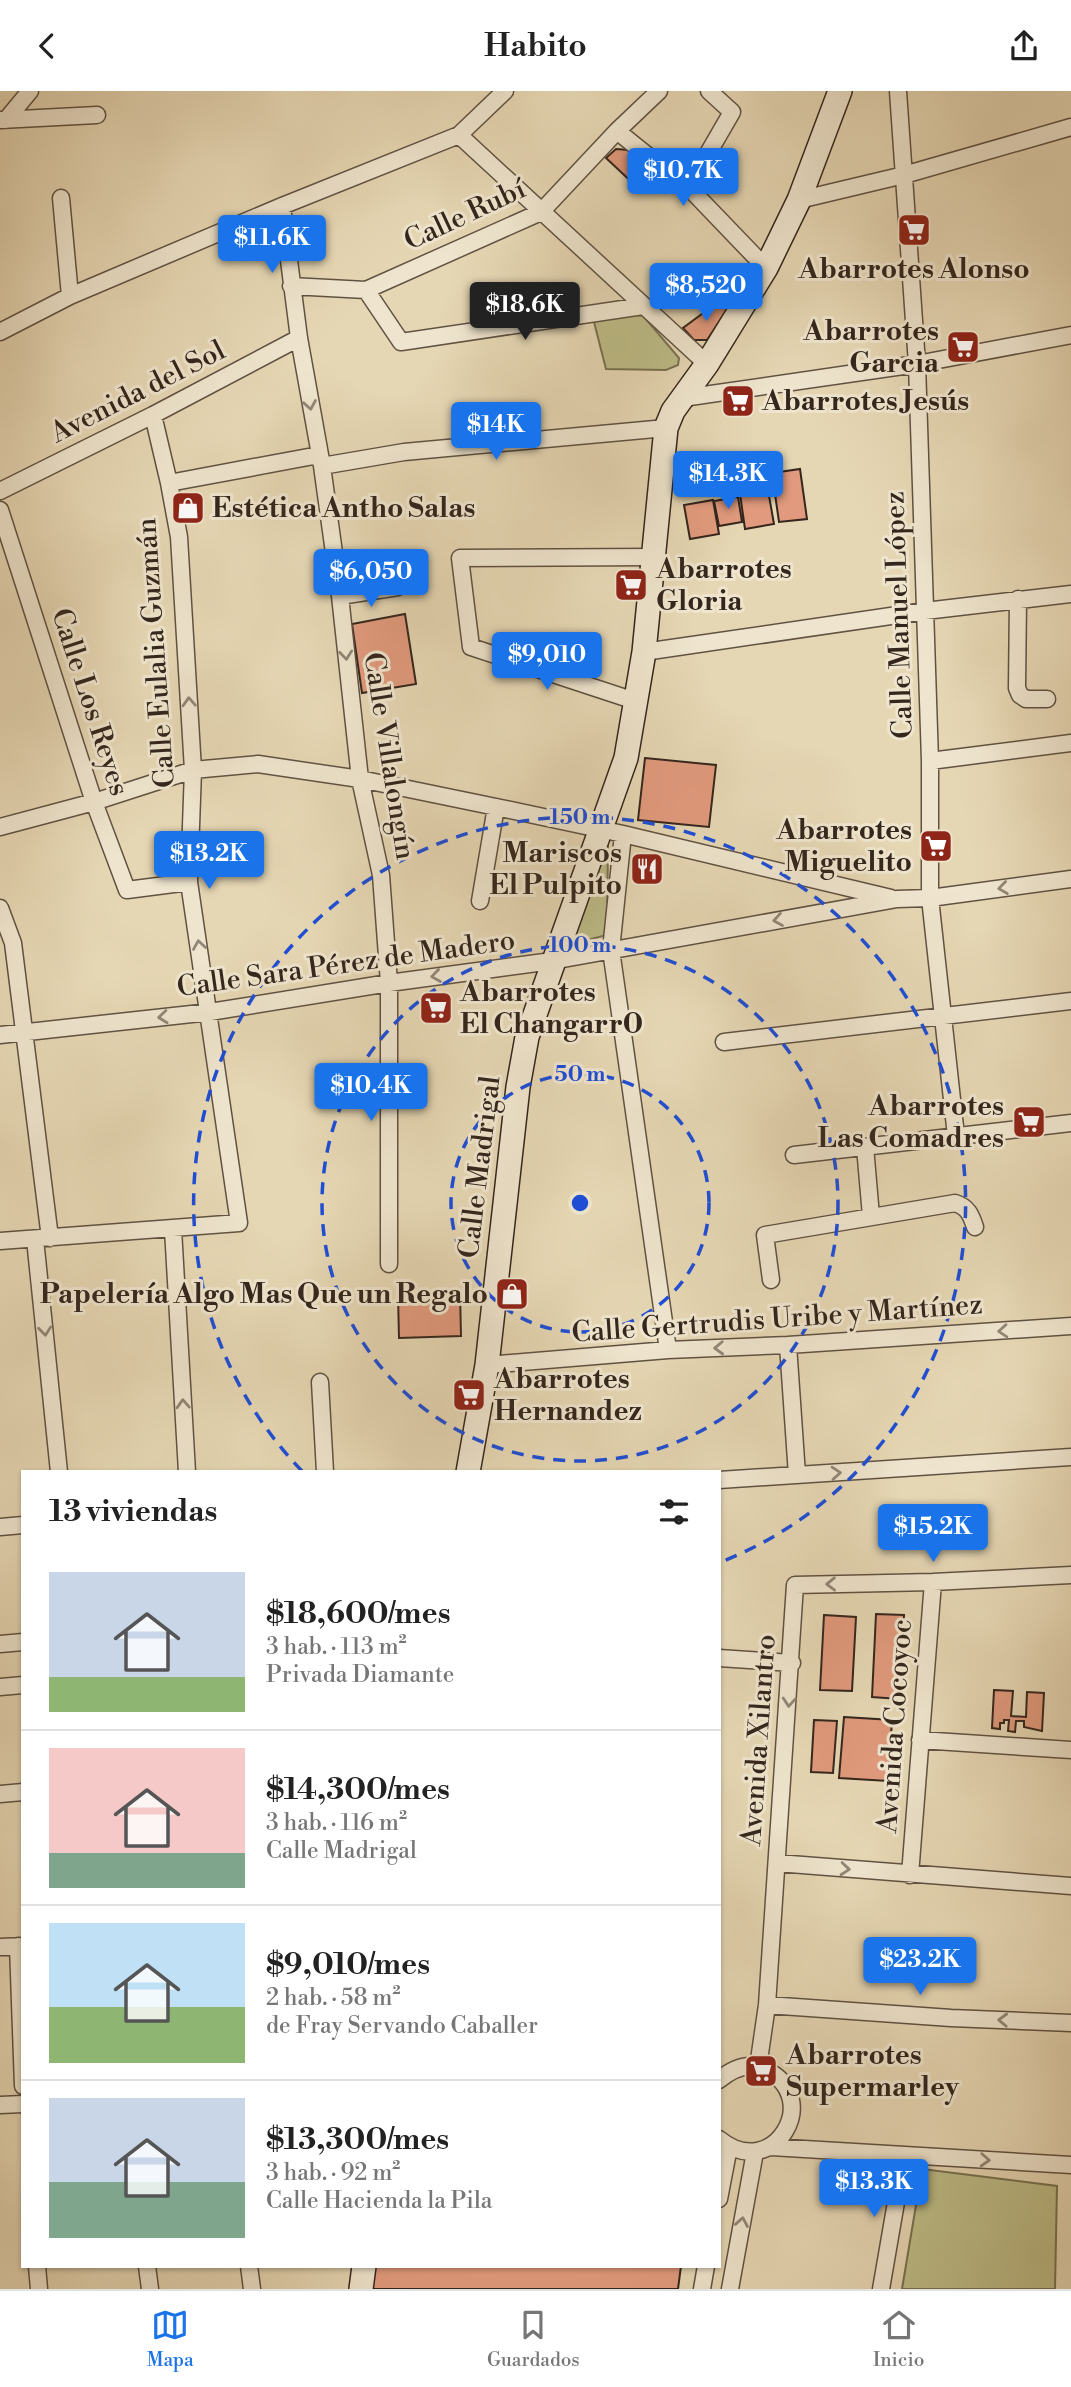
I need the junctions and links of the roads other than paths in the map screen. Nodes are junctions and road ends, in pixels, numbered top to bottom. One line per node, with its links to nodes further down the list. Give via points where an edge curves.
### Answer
1 (30, 91): 8 (street)
2 (505, 91): 11 (street)
3 (659, 91): 10 (street, Calle Rubí)
4 (709, 91): 13 (street, via 733,112)
5 (840, 91): 15 (street, Calle Madrigal)
6 (898, 91): 12 (street, Calle Manuel López)
7 (97, 115): 8 (street)
8 (3, 120)
9 (1071, 127): 12 (street)
10 (617, 131): 13 (street); 17 (street, Calle Rubí)
11 (459, 135): 16 (street); 17 (street)
12 (904, 175): 15 (street); 26 (street, Calle Manuel López)
13 (688, 188): 18 (street)
14 (61, 198): 21 (street)
15 (800, 200): 18 (street, Calle Madrigal)
16 (282, 206): 19 (street, Calle Villalongín); 21 (street)
17 (541, 212): 20 (street, Calle Rubí); 22 (street)
18 (766, 268): 27 (street, Calle Madrigal)
19 (292, 286): 20 (street, Calle Rubí); 25 (street, Calle Villalongín)
20 (366, 290): 22 (street, via 401,342)
21 (70, 296): 23 (street)
22 (643, 306): 27 (street)
23 (0, 332)
24 (1071, 335): 26 (street)
25 (299, 338): 29 (street, Avenida del Sol); 31 (street, Calle Villalongín, one-way to 31)
26 (917, 364): 28 (street); 40 (street, Calle Manuel López)
27 (707, 365): 28 (street, Calle Madrigal)
28 (683, 398): 30 (street, Calle Madrigal)
29 (153, 415): 32 (street, Calle Eulalia Guzmán); 33 (street, Avenida del Sol)
30 (666, 428): 31 (street); 35 (street, Calle Madrigal)
31 (320, 460): 32 (street); 38 (street, Calle Villalongín)
32 (169, 483): 46 (street, Calle Eulalia Guzmán, one-way to 32, via 179,537)
33 (0, 491)
34 (0, 510): 48 (street, Calle Los Reyes)
35 (655, 557): 41 (street, Calle Madrigal); 43 (street, via 460,558 471,647)
36 (398, 587): 38 (street)
37 (1071, 594): 39 (street)
38 (340, 596): 47 (street, Calle Villalongín, one-way to 47)
39 (1018, 599): 40 (street); 42 (street, via 1017,688 1027,699)
40 (925, 611): 41 (street); 45 (street, Calle Manuel López)
41 (644, 652): 43 (street, Calle Madrigal)
42 (1047, 699)
43 (635, 701): 51 (street, Calle Madrigal, via 626,758)
44 (1071, 743): 45 (street)
45 (930, 761): 55 (street, Calle Manuel López)
46 (193, 770): 47 (street, via 258,764); 48 (street); 54 (street, Calle Eulalia Guzmán)
47 (360, 779): 49 (street); 61 (street, Calle Villalongín, via 381,875)
48 (94, 802): 50 (street); 54 (street, Calle Los Reyes, via 127,890)
49 (496, 807): 51 (street); 57 (street)
50 (0, 827)
51 (600, 829): 52 (street); 60 (street, Calle Madrigal)
52 (623, 834): 56 (street); 59 (street)
53 (1071, 879): 55 (street, Calle Sara Pérez de Madero, one-way to 55)
54 (189, 882): 63 (street, Calle Eulalia Guzmán, one-way to 54)
55 (930, 898): 56 (street, Calle Sara Pérez de Madero); 64 (street, Calle Manuel López)
56 (897, 899): 59 (street, Calle Sara Pérez de Madero, one-way to 59)
57 (480, 901)
58 (0, 908): 65 (street, via 13,943)
59 (611, 950): 60 (street, Calle Sara Pérez de Madero); 81 (street)
60 (552, 961): 61 (street, Calle Sara Pérez de Madero, one-way to 61); 82 (street, Calle Madrigal, via 527,1037 517,1087)
61 (389, 983): 63 (street, Calle Sara Pérez de Madero); 77 (street, Calle Villalongín)
62 (1071, 1001): 64 (street)
63 (210, 1013): 65 (street, Calle Sara Pérez de Madero, one-way to 65); 74 (street, Calle Eulalia Guzmán, via 239,1223)
64 (943, 1017): 67 (street); 69 (street, Calle Manuel López)
65 (25, 1032): 66 (street, Calle Sara Pérez de Madero); 75 (street)
66 (0, 1035)
67 (724, 1042)
68 (1071, 1123): 69 (street)
69 (956, 1136): 70 (street)
70 (865, 1147): 71 (street); 72 (street)
71 (794, 1155)
72 (871, 1216): 73 (street, via 956,1203 964,1205); 78 (street, via 765,1235)
73 (975, 1227)
74 (173, 1229): 75 (street); 86 (street, one-way to 74)
75 (43, 1239): 76 (street); 85 (street, one-way to 85)
76 (0, 1241)
77 (389, 1264)
78 (771, 1280)
79 (1071, 1326): 80 (street, Calle Gertrudis Uribe y Martínez, one-way to 80)
80 (788, 1345): 81 (street, Calle Gertrudis Uribe y Martínez, one-way to 81); 89 (street)
81 (668, 1350): 82 (street, Calle Gertrudis Uribe y Martínez)
82 (487, 1365): 88 (street, Calle Madrigal)
83 (320, 1382): 87 (street)
84 (1071, 1457): 89 (street, one-way to 84)
85 (59, 1470)
86 (187, 1470)
87 (325, 1470)
88 (468, 1470)
89 (797, 1475): 90 (street)
90 (721, 1480)
91 (21, 1525): 92 (street)
92 (0, 1527)
93 (1071, 1575): 94 (street)
94 (933, 1582): 98 (street, Avenida Xilantro, one-way to 98, via 796,1585); 101 (street, Avenida Cocoyoc)
95 (21, 1642): 96 (street)
96 (0, 1644)
97 (721, 1658): 98 (street)
98 (792, 1663): 105 (street, Avenida Xilantro, one-way to 105)
99 (21, 1685): 100 (street)
100 (0, 1687)
101 (920, 1740): 102 (street); 106 (street, Avenida Cocoyoc)
102 (1071, 1750)
103 (21, 1792): 104 (street)
104 (0, 1794)
105 (777, 1863): 106 (street, one-way to 106); 111 (street, Avenida Xilantro)
106 (909, 1875): 107 (street)
107 (1071, 1886)
108 (20, 1946): 109 (street); 110 (street)
109 (0, 1947)
110 (21, 1993)
111 (767, 2005): 112 (street, one-way to 111); 113 (street, Avenida Xilantro)
112 (1071, 2023)
113 (758, 2067): 114 (street, via 743,2067); 118 (street, via 786,2086 792,2103 784,2135)
114 (721, 2078)
115 (21, 2104): 116 (street)
116 (0, 2105)
117 (724, 2143): 118 (street, via 742,2151); 121 (street)
118 (763, 2149): 119 (street); 132 (street, one-way to 118)
119 (904, 2156): 120 (street, one-way to 120); 133 (street)
120 (1071, 2165)
121 (721, 2177)
122 (37, 2268): 127 (street)
123 (147, 2268): 128 (street)
124 (249, 2268): 129 (street)
125 (364, 2268): 130 (street)
126 (706, 2268): 131 (street)
127 (39, 2289)
128 (149, 2289)
129 (252, 2289)
130 (361, 2289)
131 (702, 2289)
132 (730, 2289)
133 (881, 2289)

